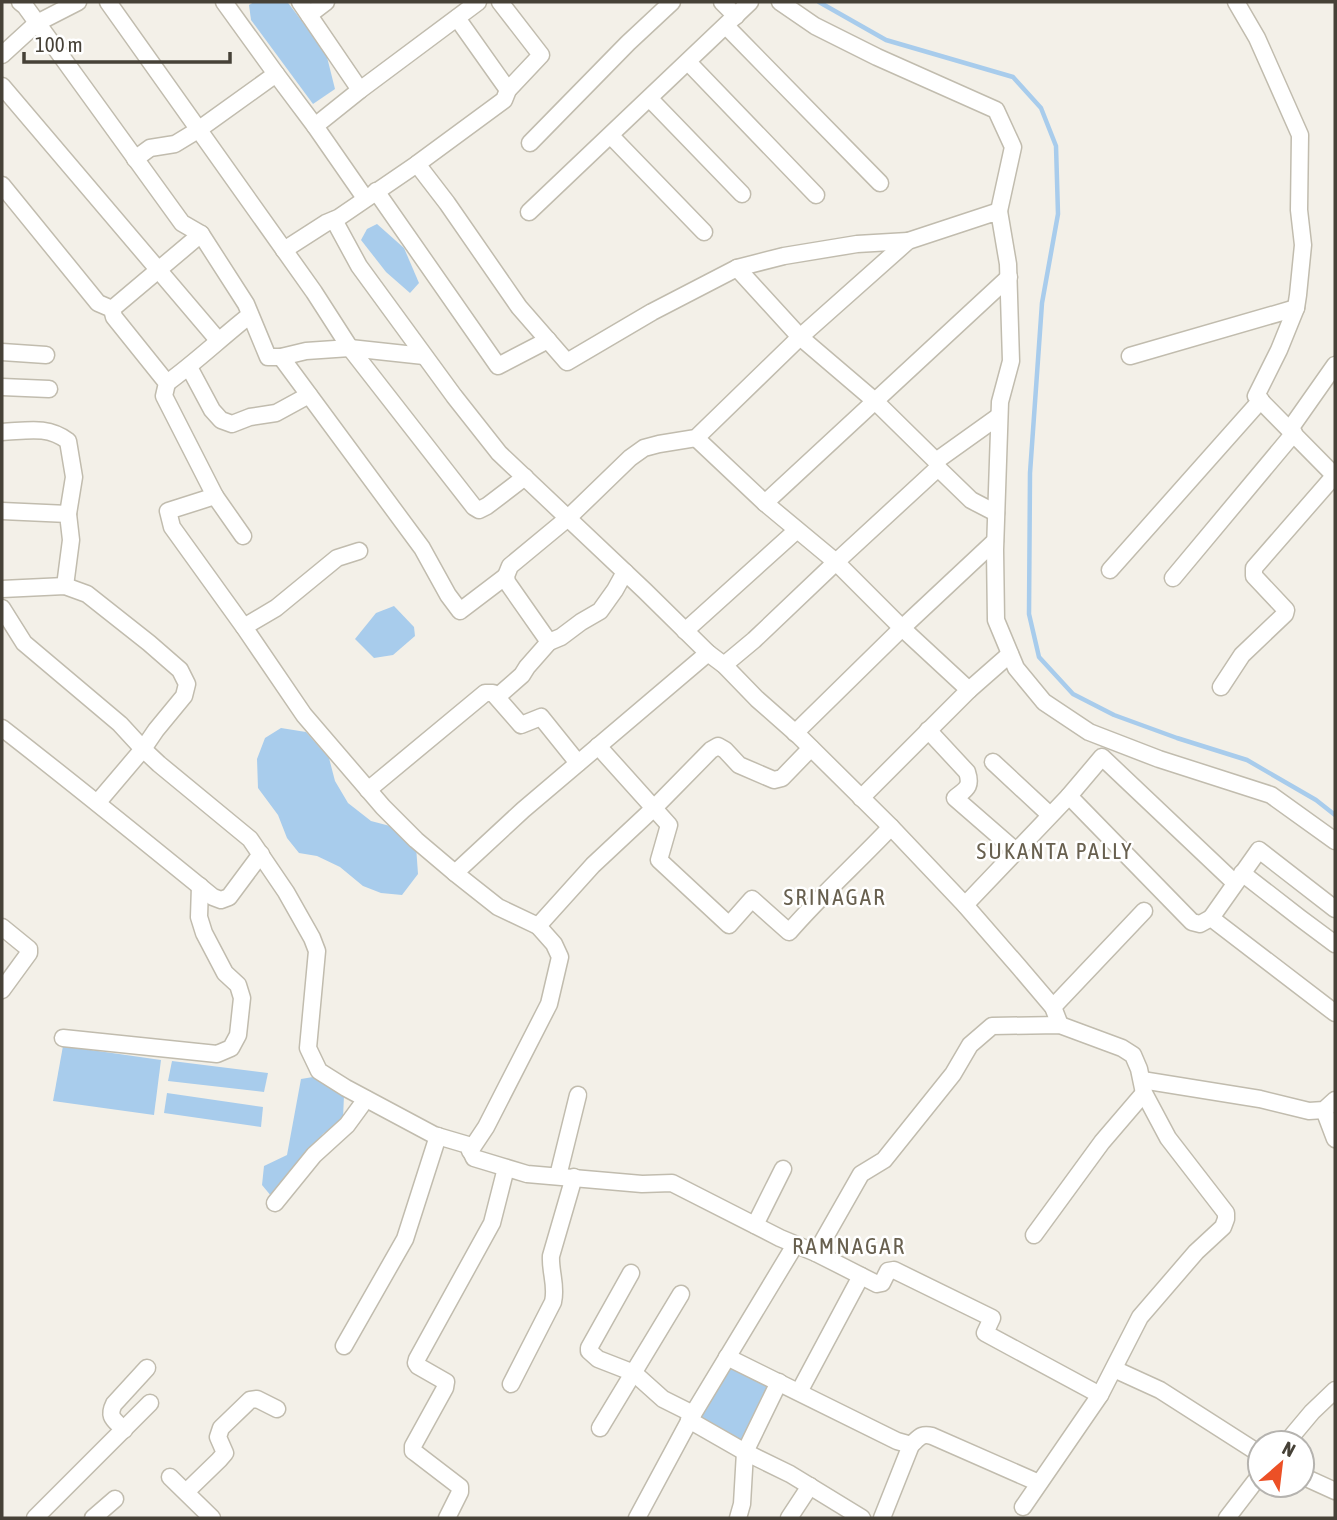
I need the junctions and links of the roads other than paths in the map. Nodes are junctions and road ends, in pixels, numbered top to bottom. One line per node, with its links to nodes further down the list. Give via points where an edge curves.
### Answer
1 (20, 2): 16 (street)
2 (108, 2): 25 (street)
3 (224, 2): 19 (street)
4 (326, 2): 13 (street)
5 (478, 2): 14 (street)
6 (500, 2): 22 (street, via 541,55)
7 (672, 2): 27 (street)
8 (722, 2): 15 (street)
9 (750, 2): 15 (street)
10 (780, 2): 35 (street, via 815,26 996,110 1013,147)
11 (1236, 2): 45 (street, via 1300,135 1303,246)
12 (75, 3): 16 (street)
13 (304, 8): 21 (street)
14 (457, 18): 21 (street); 22 (street)
15 (731, 21): 18 (street); 30 (street)
16 (37, 23): 17 (street); 28 (street)
17 (2, 55)
18 (688, 62): 23 (street); 34 (street)
19 (276, 74): 24 (street); 25 (street)
20 (2, 86): 43 (street)
21 (360, 90): 24 (street)
22 (508, 90): 29 (street, via 504,100)
23 (650, 99): 26 (street); 32 (street)
24 (316, 126): 33 (street)
25 (198, 130): 28 (street, via 175,144 150,148); 41 (street)
26 (611, 136): 36 (street); 38 (street)
27 (530, 142)
28 (135, 159): 39 (street, via 182,223)
29 (417, 164): 33 (street); 50 (street)
30 (880, 183)
31 (2, 185): 46 (street, via 98,303)
32 (742, 194)
33 (370, 195): 37 (street); 50 (street, via 498,366)
34 (816, 195)
35 (999, 211): 40 (street); 44 (street)
36 (529, 212)
37 (334, 220): 41 (street); 55 (street, via 359,266)
38 (704, 232)
39 (201, 234): 43 (street); 47 (street)
40 (908, 241): 42 (street, via 857,244); 48 (street)
41 (284, 250): 51 (street)
42 (737, 268): 48 (street); 50 (street, via 567,362)
43 (159, 269): 46 (street); 49 (street)
44 (1009, 277): 64 (street); 65 (street, via 1012,361)
45 (1296, 308): 56 (street); 63 (street, via 1256,396)
46 (112, 309): 59 (street)
47 (250, 315): 49 (street); 54 (street, via 268,356)
48 (800, 337): 64 (street); 68 (street)
49 (218, 340): 58 (street)
50 (548, 341)
51 (350, 348): 54 (street); 55 (street); 71 (street, via 474,507 487,506)
52 (2, 352): 53 (street)
53 (46, 355)
54 (281, 356): 62 (street)
55 (424, 356): 71 (street, via 499,453)
56 (1130, 356)
57 (1335, 365): 66 (street)
58 (189, 367): 59 (street); 62 (street, via 212,410 220,420 232,424 276,413)
59 (167, 383): 72 (street, via 164,396)
60 (2, 387): 61 (street)
61 (49, 389)
62 (309, 394): 85 (street, via 422,548 460,611)
63 (1261, 400): 66 (street); 83 (street)
64 (875, 401): 69 (street); 73 (street)
65 (999, 416): 69 (street); 75 (street)
66 (1292, 431): 70 (street); 86 (street)
67 (2, 432): 76 (street, via 45,430 68,441 74,477)
68 (696, 438): 73 (street); 77 (street, via 645,448)
69 (937, 465): 75 (street, via 971,500); 82 (street)
70 (1334, 473): 97 (street, via 1254,568 1254,576 1285,614 1242,655)
71 (525, 477): 77 (street)
72 (215, 496): 79 (street); 90 (street, via 168,510 172,527)
73 (765, 503): 78 (street)
74 (2, 511): 76 (street)
75 (996, 513): 80 (street)
76 (68, 514): 87 (street, via 71,540)
77 (568, 518): 84 (street); 85 (street, via 510,566)
78 (797, 530): 82 (street); 92 (street)
79 (243, 536)
80 (995, 541): 91 (street); 95 (street, via 996,620)
81 (359, 551): 90 (street, via 337,558 276,608)
82 (835, 562): 91 (street); 96 (street)
83 (1110, 570)
84 (625, 572): 92 (street); 93 (street, via 600,611)
85 (506, 576): 93 (street)
86 (1173, 578)
87 (65, 586): 88 (street); 105 (street, via 87,594 180,670 187,684 184,696)
88 (2, 589)
89 (2, 608): 105 (street, via 24,643 120,724)
90 (244, 627): 108 (street, via 304,715)
91 (902, 628): 98 (street); 102 (street)
92 (685, 631): 94 (street)
93 (549, 642): 99 (street)
94 (708, 653): 96 (street); 103 (street)
95 (1010, 654): 98 (street); 115 (street, via 1044,702 1089,732 1270,795)
96 (724, 665): 102 (street)
97 (1221, 687)
98 (969, 690): 101 (street)
99 (497, 698): 107 (street, via 522,725 541,717); 108 (street, via 485,693)
100 (2, 728): 111 (street)
101 (928, 730): 110 (street); 116 (street, via 967,772 967,789 955,798)
102 (795, 733): 104 (street)
103 (598, 746): 107 (street); 112 (street)
104 (811, 748): 110 (street); 112 (street, via 782,778 774,780 739,765 718,746)
105 (143, 750): 111 (street); 117 (street, via 250,839)
106 (993, 762): 113 (street)
107 (578, 763): 118 (street)
108 (368, 790): 118 (street)
109 (1069, 796): 113 (street); 119 (street, via 1102,757); 124 (street, via 1192,922 1200,924)
110 (861, 798): 114 (street)
111 (98, 802): 120 (street)
112 (654, 808): 114 (street, via 669,825 659,860 729,925 752,899 789,932); 125 (street, via 593,865)
113 (1050, 815): 116 (street)
114 (891, 827): 121 (street)
115 (1335, 841)
116 (1016, 851): 121 (street)
117 (261, 854): 120 (street, via 229,897 213,897); 135 (street, via 312,938 317,956 308,1048 320,1071)
118 (454, 873): 125 (street, via 498,907)
119 (1239, 878): 122 (street, via 1259,850); 124 (street); 127 (street)
120 (200, 886): 132 (street, via 204,933 242,998 238,1035 231,1048 217,1054)
121 (965, 905): 129 (street)
122 (1335, 909)
123 (1144, 911): 129 (street)
124 (1211, 918): 130 (street)
125 (538, 926): 139 (street, via 560,957 549,1004)
126 (2, 928): 128 (street, via 29,951)
127 (1335, 944)
128 (2, 990)
129 (1053, 1007): 131 (street)
130 (1335, 1013)
131 (1060, 1025): 133 (street, via 1133,1055); 147 (street, via 992,1026 969,1048 884,1160 860,1174)
132 (63, 1038)
133 (1141, 1080): 136 (street, via 1309,1111); 145 (street); 154 (street, via 1168,1138 1226,1219 1140,1317)
134 (578, 1095): 142 (street)
135 (366, 1099): 137 (street); 143 (street)
136 (1330, 1105): 138 (street)
137 (438, 1136): 139 (street, via 468,1145); 151 (street, via 405,1239)
138 (1335, 1139)
139 (470, 1151): 140 (street, via 474,1158)
140 (506, 1168): 142 (street); 182 (street, via 492,1223 417,1359 418,1366 446,1382 413,1451 460,1487)
141 (783, 1169): 144 (street)
142 (566, 1176): 144 (street, via 672,1183); 157 (street, via 551,1256 553,1302)
143 (275, 1203)
144 (755, 1225): 146 (street)
145 (1034, 1235)
146 (795, 1245): 147 (street); 152 (street)
147 (816, 1253): 149 (street)
148 (631, 1273): 155 (street, via 589,1348 598,1359)
149 (861, 1276): 159 (street); 160 (street, via 880,1285 888,1271 894,1270 992,1318 985,1333)
150 (681, 1294): 155 (street)
151 (344, 1346)
152 (727, 1357): 156 (street); 163 (street)
153 (147, 1368): 166 (street, via 111,1410)
154 (1114, 1369): 160 (street); 168 (street, via 1160,1390)
155 (634, 1373): 163 (street); 164 (street)
156 (779, 1382): 159 (street); 169 (street)
157 (511, 1384)
158 (1335, 1390): 165 (street)
159 (799, 1392): 167 (street)
160 (1100, 1395): 172 (street)
161 (150, 1404): 166 (street)
162 (277, 1409): 175 (street, via 250,1400 219,1432 225,1453)
163 (691, 1417): 169 (street); 183 (street)
164 (600, 1428)
165 (1298, 1429)
166 (124, 1430): 179 (street)
167 (911, 1445): 172 (street, via 925,1434 932,1436); 187 (street)
168 (1246, 1445)
169 (745, 1452): 173 (street); 184 (street)
170 (170, 1477): 175 (street)
171 (1316, 1482): 174 (street)
172 (1039, 1483): 178 (street)
173 (810, 1486): 185 (street); 186 (street)
174 (1335, 1491)
175 (186, 1492): 181 (street)
176 (1246, 1493): 188 (street)
177 (116, 1499): 180 (street)
178 (1023, 1507)
179 (35, 1518)
180 (93, 1518)
181 (212, 1518)
182 (447, 1518)
183 (637, 1518)
184 (738, 1518)
185 (789, 1518)
186 (862, 1518)
187 (882, 1518)
188 (1227, 1518)

